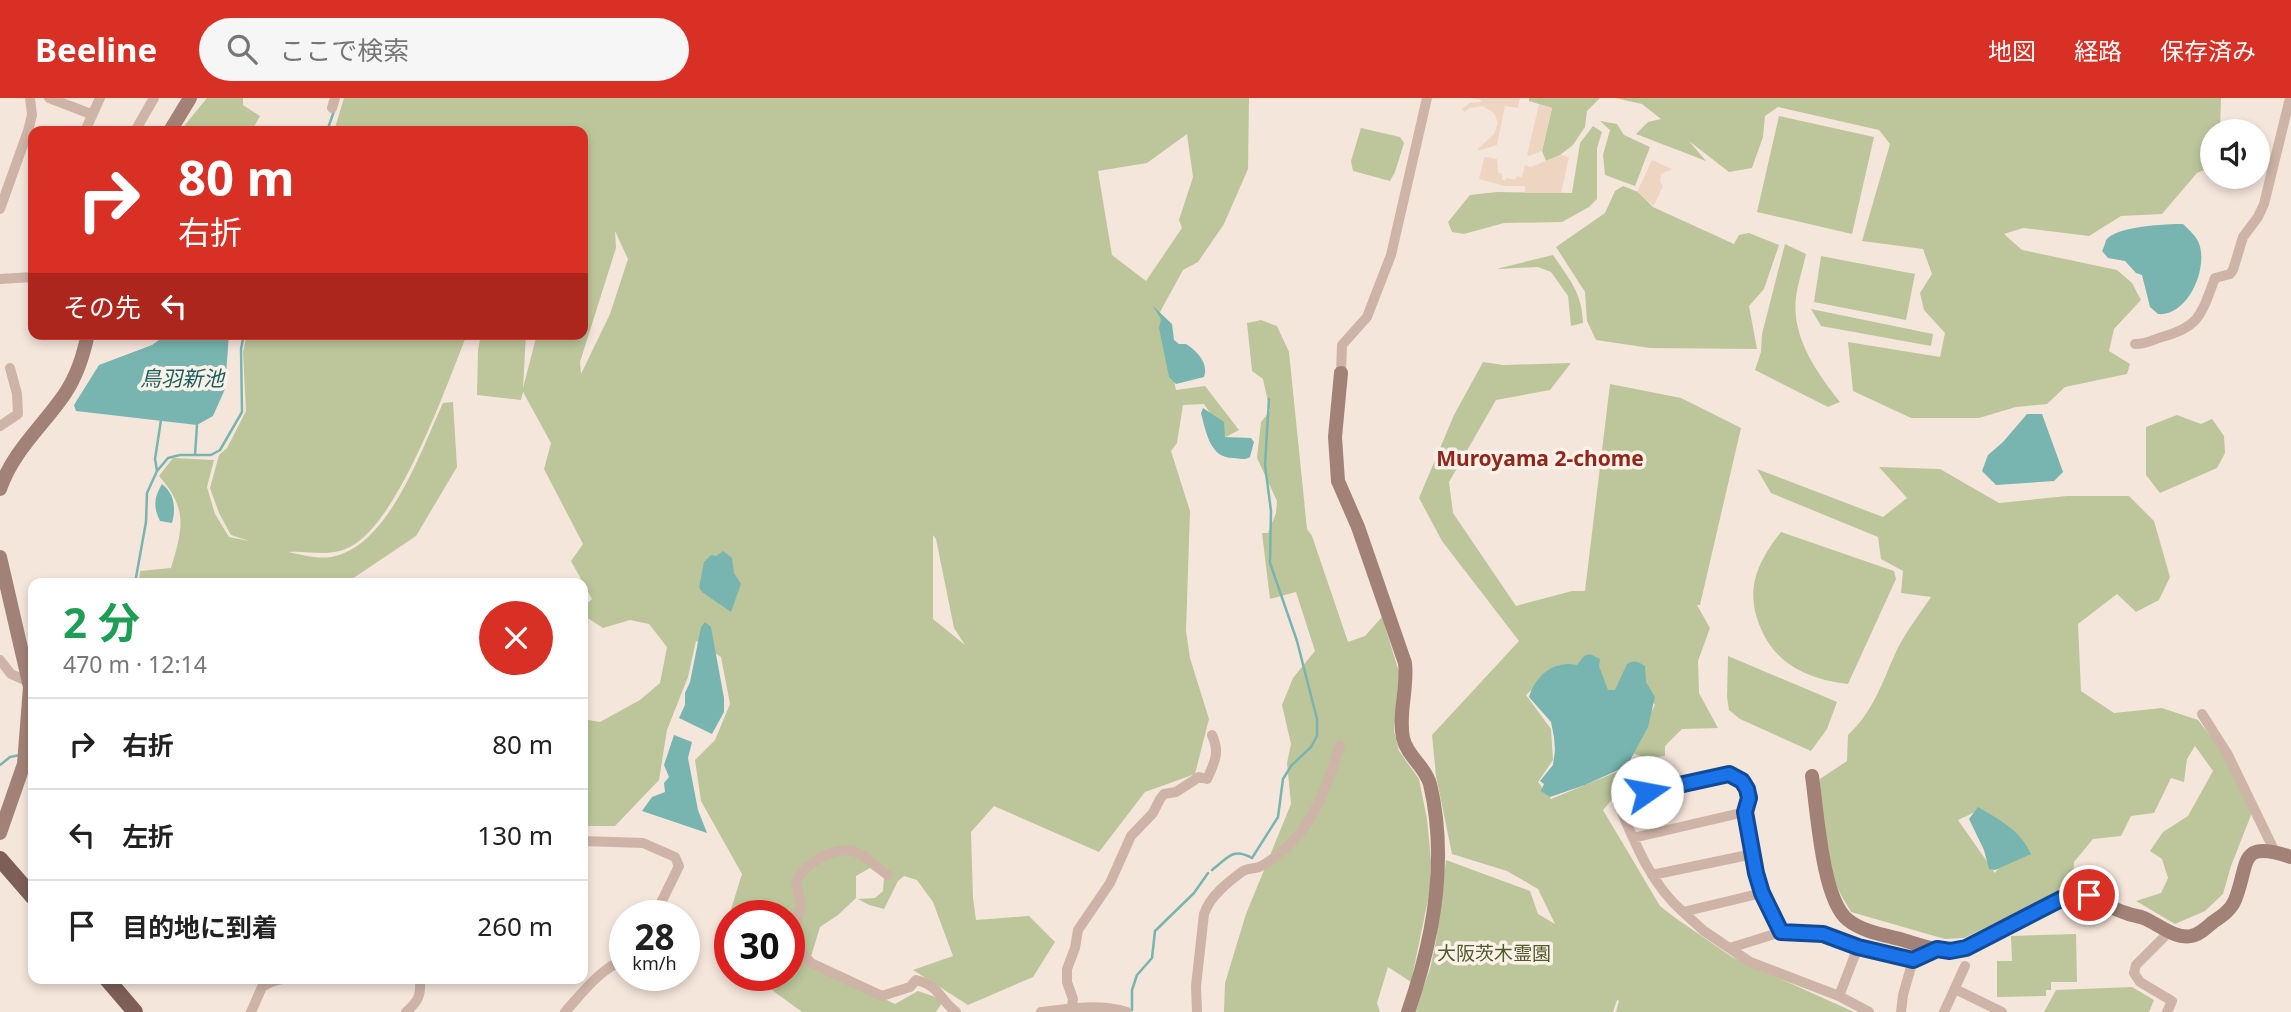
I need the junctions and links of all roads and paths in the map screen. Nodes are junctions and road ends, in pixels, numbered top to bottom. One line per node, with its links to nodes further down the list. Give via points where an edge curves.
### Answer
1 (30, 98): 9 (street)
2 (52, 98): 8 (street)
3 (100, 98): 8 (street)
4 (154, 98): 11 (street)
5 (190, 98): 12 (street)
6 (1427, 98): 20 (street, via 1391,255 1367,317 1342,345)
7 (2290, 98): 18 (street, via 2264,204 2243,237 2233,270 2215,278 2192,326)
8 (91, 114): 10 (street)
9 (29, 126)
10 (87, 126)
11 (138, 126)
12 (173, 126)
13 (28, 131): 14 (street)
14 (0, 209)
15 (28, 276): 16 (street)
16 (0, 279)
17 (87, 340): 22 (street, via 65,394 25,443)
18 (2135, 344)
19 (10, 368): 21 (street, via 18,414)
20 (1341, 373): 68 (street, via 1335,437 1338,481 1405,663 1403,736 1426,773 1436,828 1439,859 1427,948)
21 (0, 426)
22 (0, 488)
23 (0, 557): 25 (street)
24 (0, 660): 26 (street, via 11,674)
25 (28, 678)
26 (28, 682)
27 (28, 706): 33 (street, via 26,755)
28 (2202, 714): 36 (street, via 2228,755)
29 (1212, 735): 59 (street, via 1217,758 1207,779 1199,777 1164,794 1131,836 1110,883 1078,930 1067,975)
30 (1339, 745): 67 (street, via 1314,815 1289,845 1259,867 1246,869 1208,903 1196,986)
31 (1812, 776): 50 (street, via 1828,883 1841,913 1866,930)
32 (1745, 812): 34 (street); 34 (street, via 1747,789 1729,774 1620,797 1618,803); 37 (street)
33 (0, 833)
34 (1633, 838): 41 (street)
35 (588, 841): 44 (street, via 643,843 675,858 679,866)
36 (2275, 852): 38 (street); 46 (street, via 2258,850 2250,855 2235,901 2200,932 2179,936)
37 (1753, 854): 41 (street); 43 (street)
38 (2291, 857)
39 (0, 859): 42 (main road)
40 (888, 875): 64 (street, via 848,850 839,850 805,869 796,881 798,948 811,963 882,996 910,987 916,980 926,983)
41 (1652, 875): 45 (street)
42 (28, 891)
43 (1762, 893): 45 (street); 47 (street)
44 (662, 900)
45 (1683, 912): 49 (street)
46 (2169, 931): 50 (street, via 2089,895 2074,895 1966,948); 73 (street, via 2136,965 2134,973 2140,982 2172,1001)
47 (1781, 932): 48 (street, via 1823,934); 49 (street)
48 (1858, 947): 51 (street); 58 (street)
49 (1730, 948): 58 (street, via 1750,962)
50 (1937, 949): 51 (street)
51 (1913, 960): 70 (street)
52 (1965, 966): 57 (street)
53 (609, 967): 63 (street)
54 (111, 984): 60 (main road)
55 (267, 984): 61 (street, via 261,987)
56 (420, 984): 62 (street, via 420,997)
57 (1955, 989): 71 (street); 72 (street)
58 (1839, 996): 69 (street)
59 (1071, 1010): 65 (street); 66 (street)
60 (135, 1012)
61 (251, 1012)
62 (406, 1012)
63 (565, 1012)
64 (956, 1012)
65 (1041, 1012)
66 (1127, 1012)
67 (1198, 1012)
68 (1408, 1012)
69 (1869, 1012)
70 (1901, 1012)
71 (1944, 1012)
72 (2002, 1012)
73 (2167, 1012)

